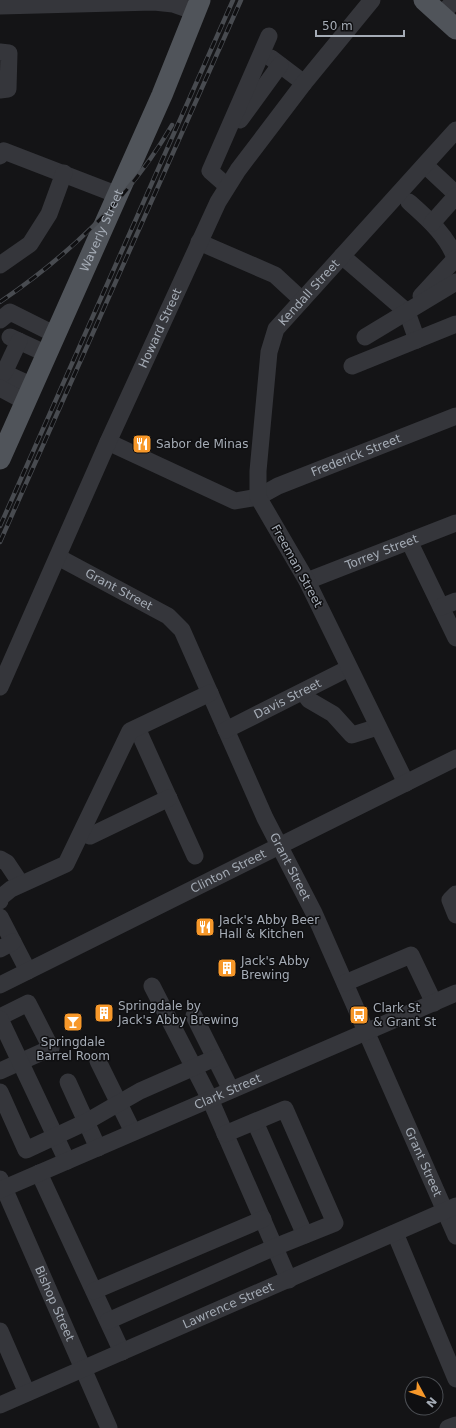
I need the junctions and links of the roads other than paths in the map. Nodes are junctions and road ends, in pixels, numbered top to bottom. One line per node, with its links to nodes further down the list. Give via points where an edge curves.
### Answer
1 (372, 0): 15 (street, Howard Street)
2 (424, 0): 10 (main road)
3 (455, 0): 10 (street)
4 (126, 1): 5 (street); 7 (street)
5 (147, 1): 9 (street)
6 (46, 2): 7 (street); 8 (street)
7 (105, 2)
8 (0, 6)
9 (198, 6): 23 (main road, Waverly Street)
10 (448, 22)
11 (269, 36): 13 (street)
12 (0, 52): 16 (street, via 9,53 8,89)
13 (263, 52): 14 (street); 18 (street)
14 (280, 65): 15 (street); 18 (street)
15 (304, 83): 22 (street, Howard Street)
16 (0, 90)
17 (456, 130): 20 (street, Kendall Street)
18 (221, 147): 22 (street, via 210,171)
19 (0, 156): 21 (street, via 4,151)
20 (425, 165): 24 (street); 28 (street, Kendall Street)
21 (64, 173): 23 (street); 30 (street, via 49,214 30,244)
22 (227, 186): 27 (street, Howard Street)
23 (118, 195): 36 (main road, Waverly Street)
24 (456, 195): 26 (street)
25 (409, 202): 26 (street)
26 (432, 223): 29 (street, via 452,249)
27 (199, 242): 32 (street, via 275,275); 44 (street, Howard Street)
28 (342, 256): 32 (street, Kendall Street); 33 (street)
29 (456, 259): 33 (street)
30 (0, 265)
31 (456, 282): 33 (street)
32 (302, 300): 46 (street, Kendall Street, via 276,329 272,339 258,472)
33 (406, 312): 37 (street); 38 (street)
34 (0, 320): 36 (street, via 10,312)
35 (456, 324): 38 (street)
36 (56, 335): 39 (main road, Waverly Street)
37 (365, 337)
38 (418, 340): 40 (street)
39 (47, 354): 41 (street, via 14,339); 42 (main road, Waverly Street)
40 (352, 366)
41 (1, 377): 42 (street)
42 (29, 394): 45 (main road, Waverly Street)
43 (456, 416): 46 (street, Frederick Street, via 278,486)
44 (108, 442): 46 (street, via 235,501); 49 (street, Howard Street)
45 (0, 459)
46 (258, 497): 50 (street, Freeman Street)
47 (456, 523): 48 (street, Torrey Street)
48 (409, 541): 50 (street, Torrey Street); 51 (street)
49 (58, 557): 54 (street, Howard Street); 56 (street, Grant Street, via 175,622 184,634)
50 (307, 581): 53 (street, Freeman Street)
51 (448, 604): 52 (street)
52 (456, 638)
53 (349, 668): 55 (street, Davis Street); 57 (street, Freeman Street)
54 (0, 687)
55 (303, 692): 57 (street, via 309,700 333,714 352,735); 59 (street, Davis Street)
56 (210, 693): 58 (street); 59 (street, Grant Street)
57 (378, 727): 61 (street, Freeman Street)
58 (137, 728): 62 (street); 63 (street, via 130,731)
59 (226, 730): 64 (street, Grant Street)
60 (456, 758): 61 (street, Clinton Street)
61 (406, 783): 64 (street, Clinton Street)
62 (169, 798): 63 (street, via 90,836); 65 (street)
63 (82, 833): 67 (street, via 66,864)
64 (280, 846): 73 (street, Clinton Street); 74 (street, Grant Street)
65 (195, 856)
66 (0, 859): 67 (street, via 7,863)
67 (21, 884): 69 (street, via 11,889 0,898)
68 (456, 894): 70 (street, via 450,900)
69 (0, 901)
70 (456, 915)
71 (0, 916): 72 (street)
72 (7, 945): 73 (street)
73 (28, 971): 75 (street, Clinton Street)
74 (345, 983): 78 (street, via 411,956); 81 (street, Grant Street)
75 (0, 985)
76 (152, 986): 85 (street)
77 (456, 993): 78 (street, Clark Street)
78 (434, 1003): 81 (street, Clark Street)
79 (194, 1016): 82 (street)
80 (0, 1018): 84 (street); 84 (street, via 28,1003 51,1048)
81 (366, 1032): 88 (street, Clark Street); 101 (street, Grant Street)
82 (215, 1058): 85 (street); 88 (street)
83 (98, 1061): 91 (street)
84 (20, 1062): 86 (street); 96 (street)
85 (194, 1068): 90 (street); 91 (street)
86 (0, 1071)
87 (68, 1082): 92 (street)
88 (232, 1090): 90 (street, Clark Street)
89 (0, 1092): 96 (street, via 26,1150)
90 (210, 1099): 94 (street, Clark Street); 95 (street)
91 (119, 1103): 92 (street); 94 (street)
92 (86, 1122): 96 (street); 97 (street)
93 (255, 1122): 95 (street); 104 (street); 104 (street, via 285,1109 335,1223)
94 (133, 1132): 97 (street, Clark Street)
95 (225, 1134): 102 (street)
96 (56, 1136): 98 (street)
97 (98, 1148): 98 (street, Clark Street)
98 (68, 1161): 99 (street, Clark Street)
99 (39, 1173): 100 (street, Clark Street); 108 (street)
100 (1, 1186): 113 (street, Bishop Street)
101 (451, 1209): 103 (street, Lawrence Street); 105 (street, Grant Street)
102 (263, 1220): 106 (street); 108 (street)
103 (395, 1233): 107 (street, Lawrence Street); 114 (street)
104 (304, 1235): 106 (street)
105 (456, 1236)
106 (275, 1247): 107 (street); 109 (street)
107 (289, 1280): 111 (street, Lawrence Street)
108 (94, 1291): 109 (street)
109 (108, 1321): 111 (street)
110 (0, 1331): 112 (street)
111 (122, 1352): 113 (street, Lawrence Street)
112 (5, 1356): 115 (street)
113 (83, 1369): 115 (street, Lawrence Street); 118 (street, Bishop Street)
114 (456, 1379)
115 (27, 1393): 116 (street, Lawrence Street)
116 (0, 1405)
117 (456, 1425): 119 (street)
118 (109, 1428)
119 (448, 1428)

